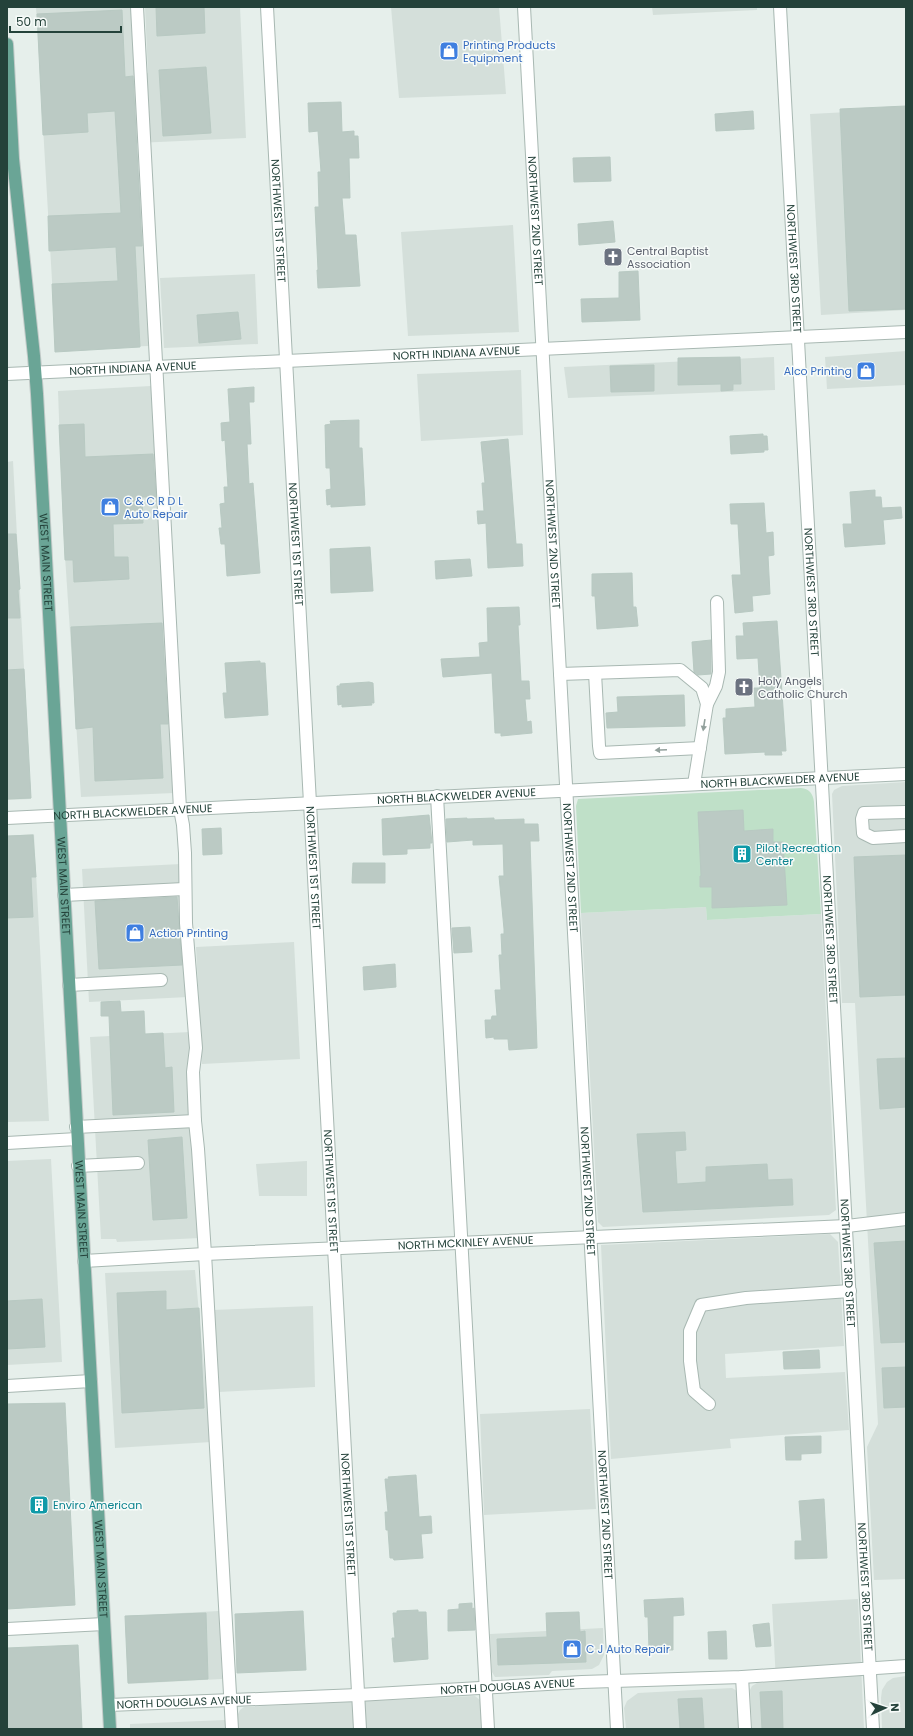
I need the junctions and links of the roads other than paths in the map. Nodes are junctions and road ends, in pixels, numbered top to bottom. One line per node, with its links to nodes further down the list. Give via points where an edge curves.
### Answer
1 (138, 7): 10 (street)
2 (268, 7): 9 (street, NORTHWEST 1ST STREET)
3 (524, 7): 8 (street, NORTHWEST 2ND STREET)
4 (780, 7): 7 (street, NORTHWEST 3RD STREET)
5 (7, 44): 11 (main road, WEST MAIN STREET, via 13,158)
6 (906, 332): 7 (street, NORTH INDIANA AVENUE)
7 (798, 336): 8 (street, NORTH INDIANA AVENUE); 19 (street, NORTHWEST 3RD STREET)
8 (542, 349): 9 (street, NORTH INDIANA AVENUE); 15 (street, NORTHWEST 2ND STREET)
9 (286, 362): 10 (street, NORTH INDIANA AVENUE); 23 (street, NORTHWEST 1ST STREET)
10 (157, 368): 11 (street, NORTH INDIANA AVENUE); 24 (street)
11 (35, 373): 12 (street, NORTH INDIANA AVENUE); 26 (main road, WEST MAIN STREET)
12 (7, 374)
13 (717, 602): 16 (street, via 720,672)
14 (595, 673): 15 (street); 16 (street, via 680,670 702,688); 17 (street, one-way to 14, via 600,753)
15 (560, 674): 21 (street, NORTHWEST 2ND STREET)
16 (707, 704): 17 (street, one-way to 17)
17 (700, 748): 20 (street)
18 (906, 774): 19 (street, NORTH BLACKWELDER AVENUE)
19 (821, 778): 20 (street, NORTH BLACKWELDER AVENUE); 39 (street, NORTHWEST 3RD STREET)
20 (694, 784): 21 (street, NORTH BLACKWELDER AVENUE)
21 (567, 789): 22 (street, NORTH BLACKWELDER AVENUE); 40 (street, NORTHWEST 2ND STREET)
22 (437, 796): 23 (street, NORTH BLACKWELDER AVENUE); 41 (street)
23 (309, 803): 24 (street, NORTH BLACKWELDER AVENUE); 42 (street, NORTHWEST 1ST STREET)
24 (180, 809): 26 (street, NORTH BLACKWELDER AVENUE); 29 (street, via 185,853)
25 (906, 812): 28 (street, via 864,813 862,819 863,833 872,838)
26 (60, 815): 27 (street, NORTH BLACKWELDER AVENUE); 30 (main road, WEST MAIN STREET)
27 (7, 818)
28 (906, 836)
29 (184, 889): 30 (street); 33 (street, via 196,1048 193,1072)
30 (64, 895): 32 (main road, WEST MAIN STREET)
31 (161, 980): 32 (street)
32 (69, 985): 34 (main road, WEST MAIN STREET)
33 (195, 1121): 34 (street); 43 (street)
34 (76, 1133): 35 (street); 37 (main road, WEST MAIN STREET)
35 (7, 1143)
36 (138, 1163): 37 (street)
37 (78, 1166): 44 (main road, WEST MAIN STREET)
38 (906, 1219): 39 (street, NORTH MCKINLEY AVENUE)
39 (847, 1226): 40 (street, NORTH MCKINLEY AVENUE); 45 (street, NORTHWEST 3RD STREET)
40 (590, 1236): 41 (street, NORTH MCKINLEY AVENUE); 54 (street, NORTHWEST 2ND STREET)
41 (462, 1243): 42 (street, NORTH MCKINLEY AVENUE); 55 (street)
42 (334, 1248): 43 (street, NORTH MCKINLEY AVENUE); 56 (street, NORTHWEST 1ST STREET)
43 (205, 1254): 44 (street, NORTH MCKINLEY AVENUE); 57 (street)
44 (84, 1261): 46 (main road, WEST MAIN STREET)
45 (850, 1292): 48 (street, via 746,1298 701,1304 690,1331 690,1361 694,1391); 52 (street, NORTHWEST 3RD STREET)
46 (91, 1381): 47 (street); 49 (main road, WEST MAIN STREET)
47 (7, 1386)
48 (709, 1404)
49 (104, 1624): 50 (street); 58 (main road, WEST MAIN STREET)
50 (7, 1629)
51 (906, 1666): 52 (street, NORTH DOUGLAS AVENUE)
52 (870, 1668): 53 (street, NORTH DOUGLAS AVENUE); 65 (street, NORTHWEST 3RD STREET)
53 (742, 1677): 54 (street, NORTH DOUGLAS AVENUE); 64 (street)
54 (614, 1682): 55 (street, NORTH DOUGLAS AVENUE); 63 (street, NORTHWEST 2ND STREET)
55 (486, 1688): 56 (street, NORTH DOUGLAS AVENUE); 62 (street)
56 (358, 1695): 57 (street, NORTH DOUGLAS AVENUE); 61 (street, NORTHWEST 1ST STREET)
57 (230, 1699): 58 (street, NORTH DOUGLAS AVENUE); 60 (street)
58 (109, 1705): 59 (main road, WEST MAIN STREET)
59 (110, 1729)
60 (232, 1729)
61 (360, 1729)
62 (488, 1729)
63 (617, 1729)
64 (745, 1729)
65 (873, 1729)

